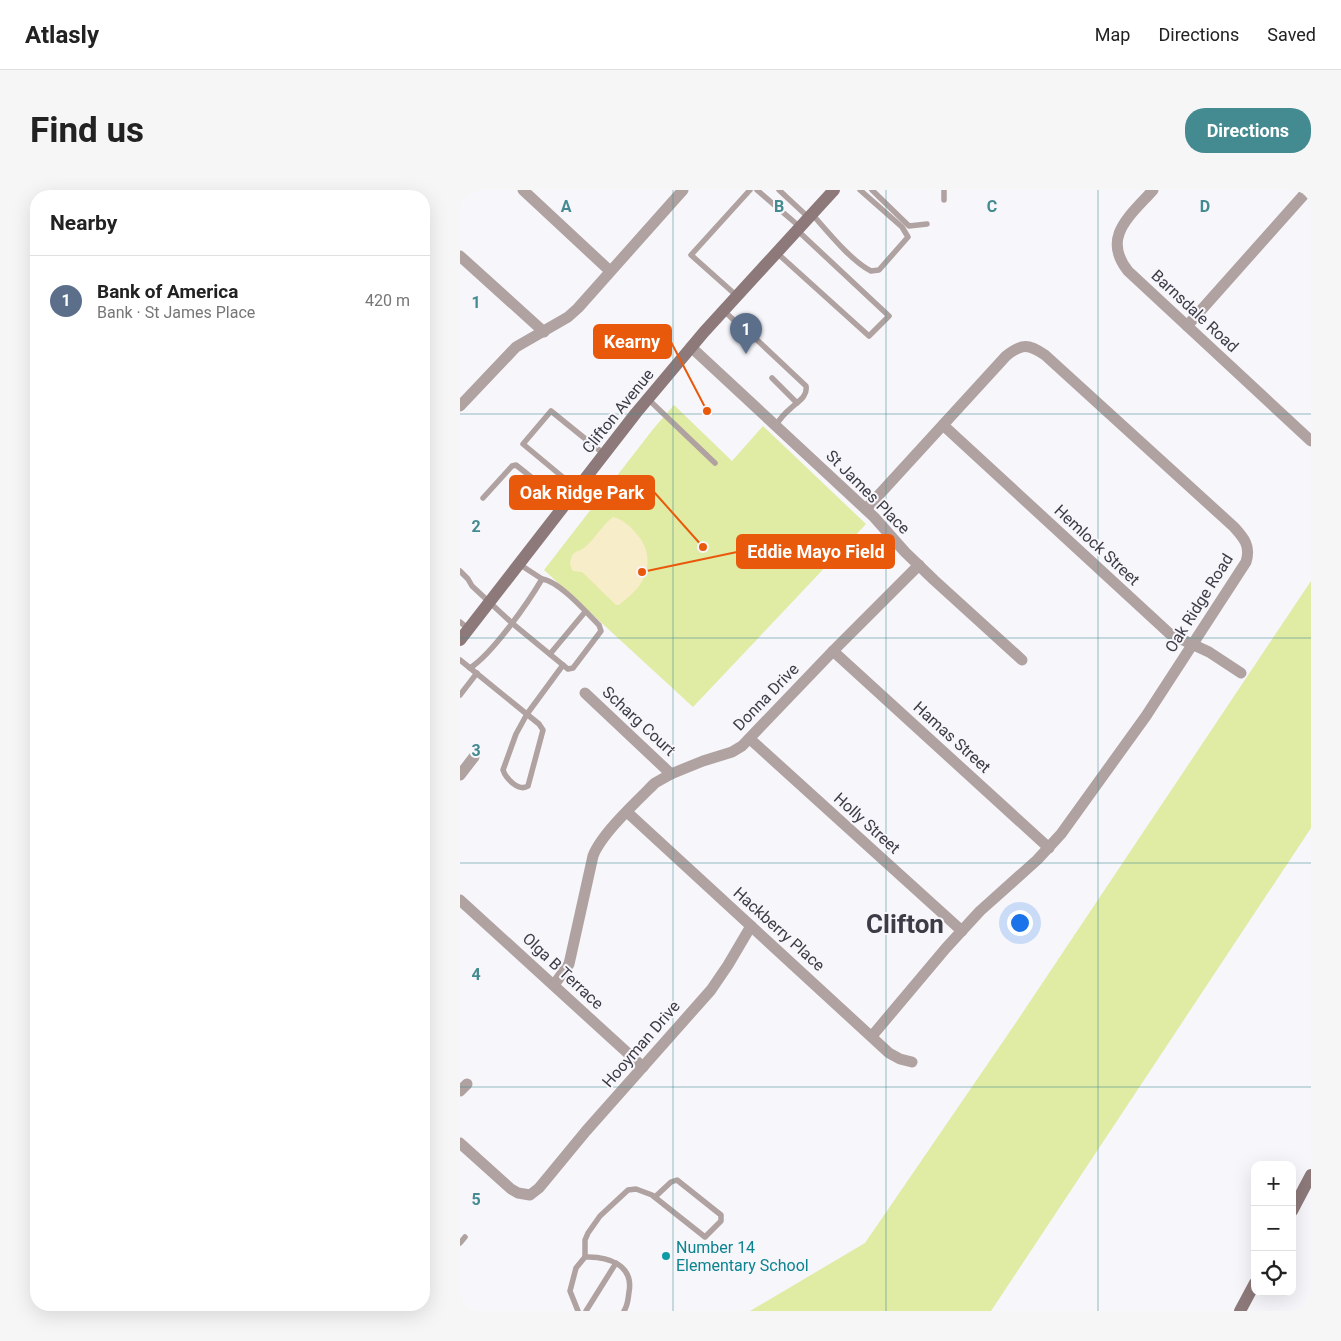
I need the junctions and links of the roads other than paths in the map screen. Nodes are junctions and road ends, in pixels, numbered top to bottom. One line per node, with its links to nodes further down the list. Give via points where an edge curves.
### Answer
1 (523, 190): 18 (street)
2 (683, 190): 18 (street)
3 (750, 190): 19 (lane, via 691,255)
4 (757, 190): 15 (lane)
5 (779, 190): 13 (lane)
6 (834, 190): 13 (main road, Clifton Avenue)
7 (860, 190): 13 (lane, via 902,227 908,237 879,270 871,271 864,266)
8 (872, 190): 14 (lane, via 909,226)
9 (944, 190): 12 (lane)
10 (1153, 190): 21 (street, Barnsdale Road, via 1120,229 1116,240 1117,252 1128,271)
11 (1308, 190): 21 (street)
12 (944, 200)
13 (810, 216): 15 (main road, Clifton Avenue)
14 (927, 224)
15 (798, 229): 16 (main road, Clifton Avenue); 16 (lane, via 889,316 869,336)
16 (777, 253): 19 (main road, Clifton Avenue)
17 (460, 256): 22 (street)
18 (610, 271): 22 (street, via 578,308)
19 (737, 296): 20 (main road, Clifton Avenue)
20 (724, 311): 23 (lane); 25 (main road, Clifton Avenue)
21 (1187, 326): 32 (street, Barnsdale Road)
22 (544, 332): 29 (street, via 516,347)
23 (748, 333)
24 (756, 339): 28 (lane, via 806,386 806,393)
25 (692, 348): 27 (main road, Clifton Avenue); 30 (street, St James Place)
26 (772, 378): 28 (lane)
27 (648, 399): 33 (main road, Clifton Avenue); 34 (lane)
28 (800, 401): 30 (lane)
29 (461, 402)
30 (776, 425): 38 (street, St James Place)
31 (943, 425): 38 (street, Oak Ridge Road); 48 (street, Hemlock Street, via 1170,634); 48 (street, Oak Ridge Road, via 1016,348 1026,346 1045,355 1234,527 1248,546 1246,562)
32 (1311, 441)
33 (604, 454): 35 (main road, Clifton Avenue); 35 (lane, via 551,411 523,444)
34 (715, 463)
35 (577, 489): 37 (main road, Clifton Avenue)
36 (483, 498): 37 (lane, via 516,465)
37 (565, 504): 39 (main road, Clifton Avenue)
38 (866, 509): 40 (street, St James Place)
39 (519, 564): 42 (lane); 43 (main road, Clifton Avenue)
40 (919, 565): 49 (street, Donna Drive); 52 (street, St James Place)
41 (460, 571): 43 (lane)
42 (542, 579): 44 (lane, via 562,589); 45 (lane)
43 (490, 602): 45 (lane); 46 (main road, Clifton Avenue)
44 (586, 612): 50 (lane); 53 (lane, via 599,625 600,631 573,668)
45 (512, 623): 50 (lane); 54 (lane)
46 (465, 625): 47 (main road, Clifton Avenue)
47 (460, 640)
48 (1193, 644): 56 (street, Hemlock Street); 65 (street, Oak Ridge Road, via 1146,716)
49 (833, 651): 60 (street, Donna Drive); 65 (street, Hamas Street)
50 (550, 654): 53 (lane)
51 (460, 660): 54 (lane)
52 (1022, 660)
53 (563, 665): 59 (lane)
54 (470, 668): 55 (lane)
55 (477, 673): 58 (lane); 59 (lane)
56 (1241, 673)
57 (585, 693): 62 (street, Scharg Court)
58 (460, 695)
59 (527, 714): 59 (lane, via 543,730 525,788 517,786 503,774 503,770)
60 (750, 739): 62 (street, Donna Drive, via 732,752); 68 (street, Holly Street)
61 (474, 757): 63 (street)
62 (671, 774): 64 (street, Donna Drive, via 655,783)
63 (460, 775)
64 (627, 812): 67 (street, Hackberry Place); 69 (street, Donna Drive, via 597,845 569,964)
65 (1050, 848): 68 (street, Oak Ridge Road)
66 (460, 900): 69 (street, Olga B Terrace)
67 (751, 926): 70 (street, Hackberry Place); 72 (street, Hooyman Drive, via 711,990)
68 (962, 930): 70 (street, Oak Ridge Road)
69 (554, 985): 72 (street, Olga B Terrace)
70 (872, 1036): 71 (street, Hackberry Place, via 889,1053)
71 (912, 1062)
72 (643, 1067): 73 (street, Hooyman Drive, via 530,1195 518,1193 503,1182)
73 (460, 1143)
74 (1311, 1175): 76 (main road)
75 (655, 1197): 75 (lane, via 705,1236 721,1221 720,1215 677,1180); 79 (lane, via 628,1190 600,1216 588,1233)
76 (1295, 1206)
77 (465, 1237): 78 (lane)
78 (460, 1243)
79 (585, 1257): 80 (lane, via 596,1256); 82 (lane, via 576,1268 570,1291)
80 (616, 1263): 83 (lane); 84 (lane, via 628,1274 630,1284)
81 (1251, 1290): 85 (main road)
82 (578, 1311)
83 (586, 1311)
84 (624, 1311)
85 (1240, 1311)

